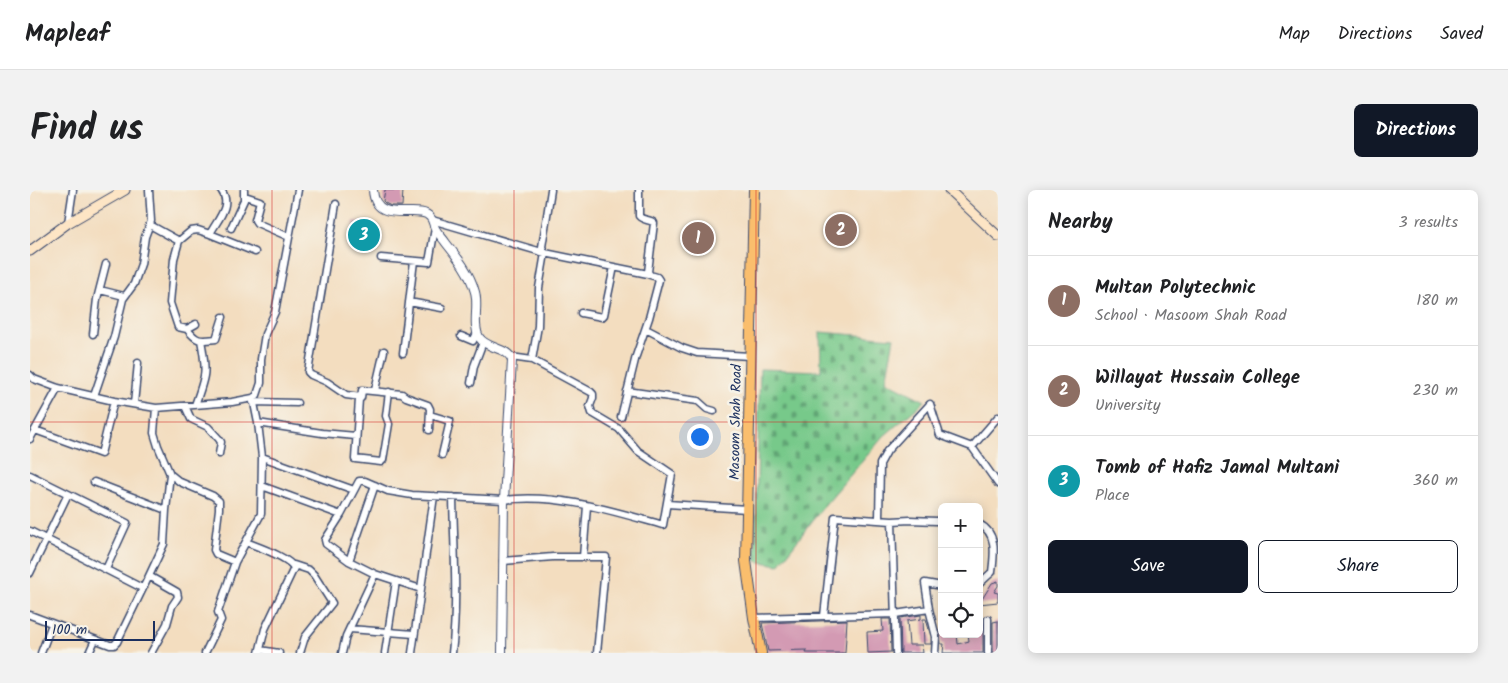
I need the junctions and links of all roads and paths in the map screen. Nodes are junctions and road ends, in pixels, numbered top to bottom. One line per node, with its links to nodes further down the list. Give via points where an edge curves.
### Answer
1 (73, 190): 13 (street)
2 (125, 190): 13 (main road)
3 (149, 190): 15 (street)
4 (221, 190): 17 (street, via 225,205)
5 (298, 190): 19 (street)
6 (373, 190): 14 (street, via 373,198 381,208 426,213)
7 (551, 190): 23 (street, via 542,247)
8 (639, 190): 28 (street, via 639,216 654,223)
9 (754, 190): 45 (main road, Masoom Shah Road)
10 (949, 190): 18 (main road)
11 (245, 193): 16 (street); 19 (street, via 260,201 257,224)
12 (336, 204): 56 (street, via 308,372 346,395)
13 (68, 223): 21 (main road)
14 (433, 224): 23 (street); 25 (street, via 431,260 427,263); 38 (street, via 463,264 471,281 476,294)
15 (150, 225): 20 (street); 30 (street, via 142,264 134,284)
16 (231, 228)
17 (210, 234): 20 (street, via 191,231); 22 (street)
18 (998, 236)
19 (289, 237): 57 (street, via 275,312 265,334 261,383)
20 (178, 241): 36 (street, via 170,303 176,325)
21 (30, 251)
22 (256, 252)
23 (545, 253): 27 (street); 47 (street)
24 (381, 258): 25 (street)
25 (414, 261): 31 (street)
26 (106, 264): 29 (street)
27 (614, 267): 28 (street); 33 (street, via 604,316)
28 (648, 274): 37 (street, via 659,280)
29 (100, 290): 30 (street); 39 (street)
30 (124, 296): 55 (street)
31 (409, 302): 32 (street); 44 (street)
32 (442, 308)
33 (581, 313)
34 (223, 317): 41 (street, via 217,339)
35 (196, 324): 36 (street)
36 (187, 329): 41 (street, via 194,338)
37 (646, 329): 45 (street, via 697,353); 53 (street)
38 (478, 333): 40 (street, via 473,341); 42 (street)
39 (93, 334)
40 (461, 336)
41 (201, 340): 61 (street, via 206,366)
42 (483, 342): 46 (street); 50 (street)
43 (384, 352): 52 (street)
44 (403, 353)
45 (750, 356): 90 (main road, Masoom Shah Road)
46 (511, 357): 47 (street); 87 (street)
47 (532, 360): 88 (street, via 591,392 592,413 619,430 638,451 672,474)
48 (138, 363): 60 (street)
49 (30, 375): 51 (street)
50 (471, 383)
51 (58, 388): 55 (street); 69 (street)
52 (375, 390): 54 (street); 56 (street, via 362,390)
53 (628, 391): 64 (street, via 698,401); 66 (street)
54 (389, 392): 65 (street, via 428,405); 71 (street, via 386,416 389,424 381,462 355,458)
55 (94, 396): 58 (street)
56 (361, 397): 71 (street)
57 (253, 400): 59 (street); 61 (street); 68 (street)
58 (114, 401): 60 (street); 69 (street, via 101,454)
59 (297, 403)
60 (134, 404): 63 (street)
61 (195, 405): 62 (street)
62 (185, 406): 63 (street); 74 (street, via 192,419 208,427 219,439)
63 (156, 408): 78 (street, via 154,433)
64 (714, 411)
65 (430, 415): 70 (street); 75 (street, via 450,421)
66 (621, 417)
67 (998, 417): 73 (street)
68 (258, 422): 71 (street); 76 (street)
69 (35, 430): 72 (street)
70 (429, 430)
71 (356, 436)
72 (30, 439)
73 (972, 447): 80 (street); 93 (street, via 940,435 930,404 887,451 880,464)
74 (219, 454)
75 (442, 455)
76 (262, 457): 82 (street); 83 (street)
77 (30, 474): 84 (street)
78 (170, 474): 91 (street); 103 (street, via 180,482 217,498 219,509 214,550)
79 (94, 482): 91 (street)
80 (998, 484)
81 (375, 485): 83 (street, via 362,480); 85 (street, via 388,491); 101 (street)
82 (262, 486): 92 (street); 99 (street, via 261,514)
83 (354, 490): 92 (street)
84 (68, 494): 98 (street); 105 (street, via 127,523)
85 (434, 496): 86 (street); 113 (street)
86 (454, 497): 87 (street); 135 (street)
87 (504, 500): 89 (street, via 541,498); 102 (street)
88 (667, 504): 89 (street, via 664,525); 90 (street)
89 (587, 506): 100 (street)
90 (747, 509): 118 (main road, Masoom Shah Road, via 746,561)
91 (166, 510): 108 (street, via 164,544)
92 (341, 515): 101 (street, via 325,542)
93 (879, 519): 94 (street); 117 (street, via 835,516)
94 (892, 521): 95 (street); 115 (street)
95 (938, 521)
96 (983, 526): 109 (street, via 994,546 992,572)
97 (30, 531): 98 (street)
98 (46, 539): 105 (street); 106 (street)
99 (246, 542): 103 (street); 104 (street)
100 (583, 557): 102 (street); 137 (street, via 606,557)
101 (349, 561): 107 (street)
102 (504, 561): 136 (street)
103 (235, 562): 129 (street, via 218,612 221,620)
104 (294, 565): 125 (street, via 265,629); 131 (street, via 314,575 332,603 305,636)
105 (106, 569): 112 (street)
106 (30, 573)
107 (375, 574): 110 (street); 121 (street)
108 (148, 576): 112 (street); 128 (street, via 178,594 167,624)
109 (983, 580)
110 (396, 581): 113 (street); 122 (street)
111 (938, 585): 114 (street, via 925,583)
112 (142, 588): 124 (street, via 117,642 110,645)
113 (421, 589): 123 (street)
114 (929, 609): 115 (street); 140 (street, via 936,637)
115 (895, 614): 117 (street); 139 (street)
116 (30, 615): 120 (street)
117 (824, 616): 118 (street)
118 (754, 618): 138 (main road, Masoom Shah Road)
119 (988, 618): 141 (street)
120 (52, 624): 124 (street); 126 (street)
121 (350, 629): 122 (street); 132 (street)
122 (387, 632): 123 (street); 133 (street)
123 (414, 634): 134 (street)
124 (95, 640): 127 (street)
125 (259, 652): 130 (street)
126 (41, 653)
127 (89, 653)
128 (150, 653)
129 (205, 653)
130 (279, 653)
131 (300, 653)
132 (342, 653)
133 (385, 653)
134 (412, 653)
135 (452, 653)
136 (502, 653)
137 (598, 653)
138 (761, 653)
139 (896, 653)
140 (935, 653)
141 (988, 653)

